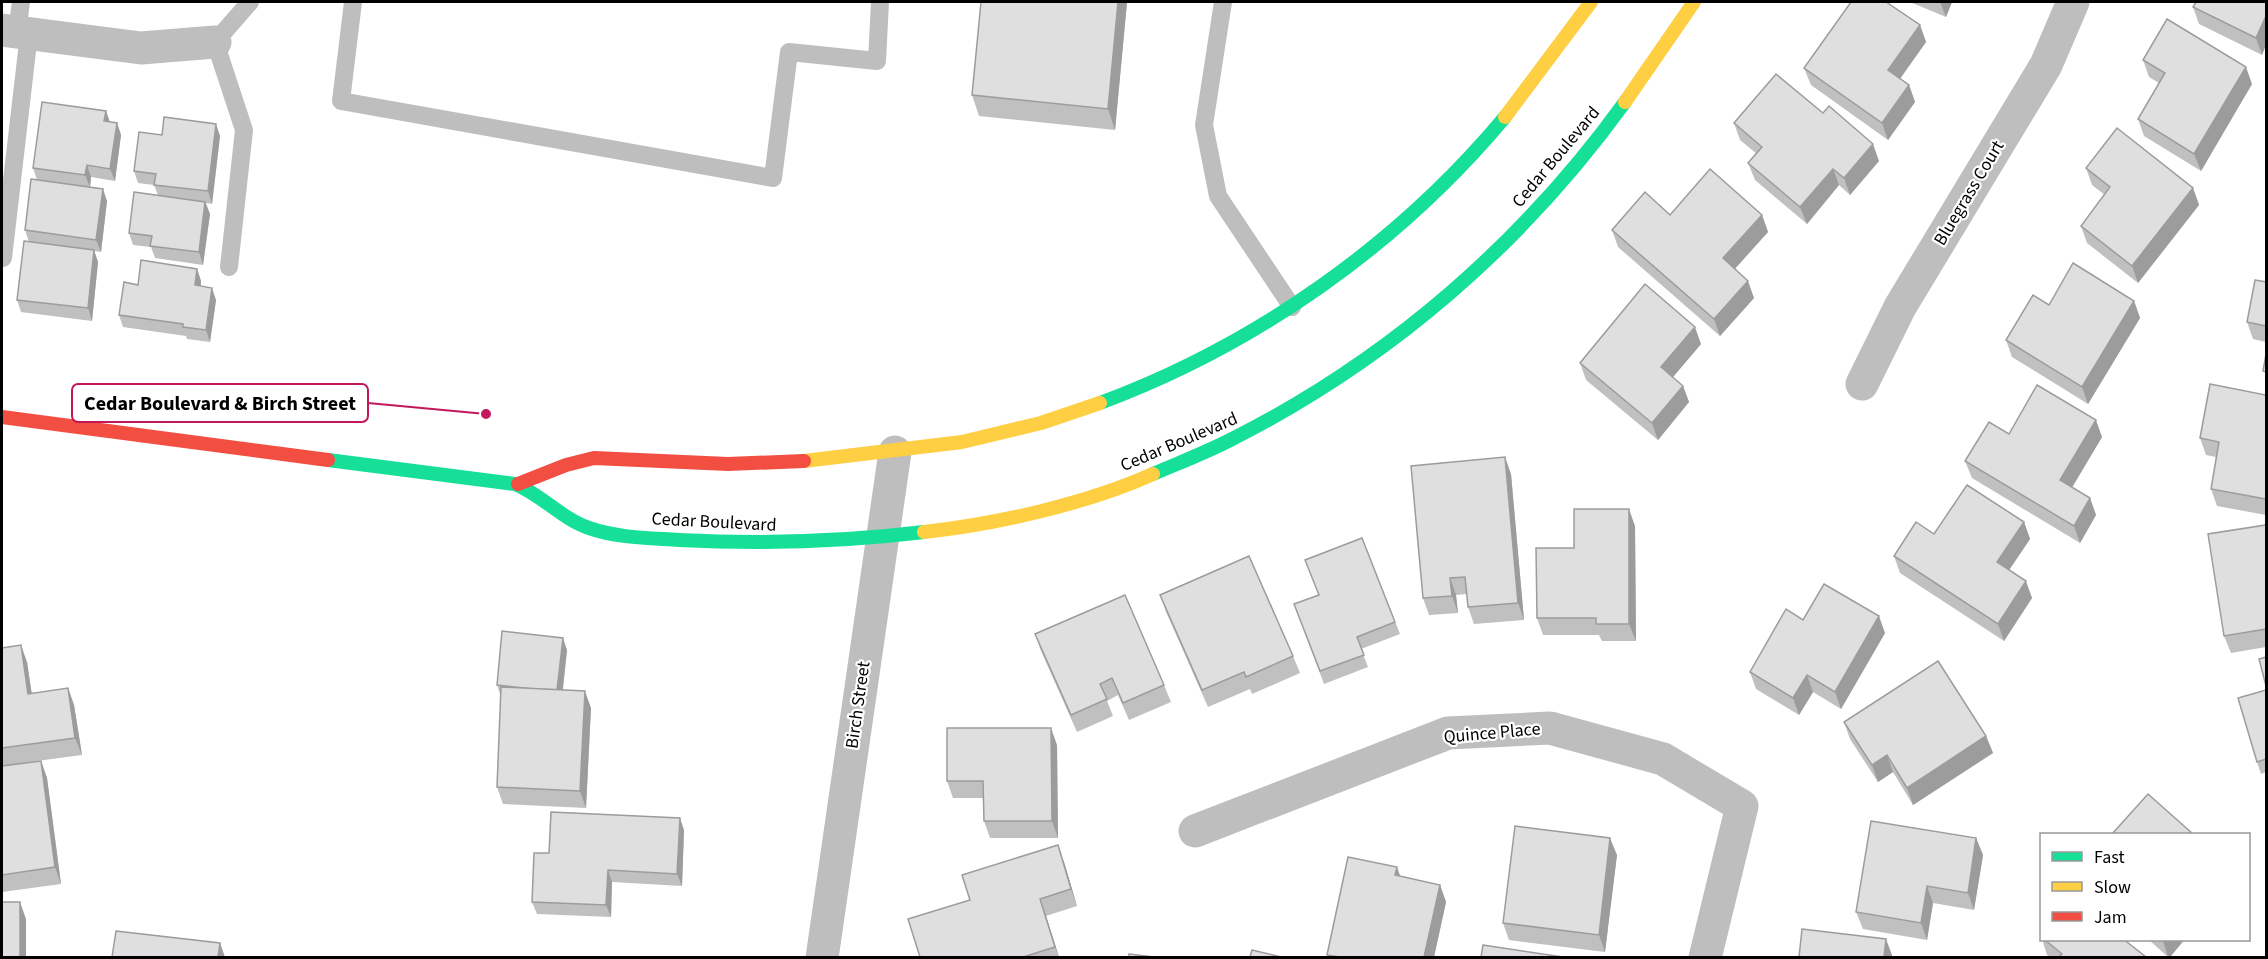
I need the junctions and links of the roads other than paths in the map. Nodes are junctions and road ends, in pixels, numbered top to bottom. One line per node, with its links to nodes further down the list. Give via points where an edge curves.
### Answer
1 (250, 2): 9 (lane)
2 (353, 2): 3 (lane, via 341,101 773,178 789,52 876,62)
3 (880, 2)
4 (1223, 2): 12 (lane, via 1204,125 1218,196)
5 (1591, 2): 12 (main road, Cedar Boulevard, via 1487,138 1429,198 1363,256)
6 (1694, 2): 17 (main road, Cedar Boulevard, via 1613,118 1551,195 1488,261 1416,324 1341,377 1250,431 1164,472 1080,501 988,525)
7 (2073, 2): 13 (street, Bluegrass Court, via 2046,64 1900,308)
8 (17, 25): 9 (street, via 141,48); 10 (lane)
9 (215, 42): 11 (lane, via 244,130)
10 (3, 258)
11 (229, 267)
12 (1292, 307): 15 (main road, Cedar Boulevard, via 1210,355 1131,392 1055,419 977,439)
13 (1862, 384)
14 (2, 417): 16 (main road, Cedar Boulevard)
15 (895, 452): 16 (main road, Cedar Boulevard, via 717,464 592,458); 17 (street, Birch Street)
16 (518, 484): 17 (main road, Cedar Boulevard, via 591,531 715,542 799,544)
17 (882, 540): 19 (street, Birch Street)
18 (1195, 831): 20 (street, Quince Place, via 1448,733 1550,728 1663,759 1742,806)
19 (822, 957)
20 (1705, 957)

